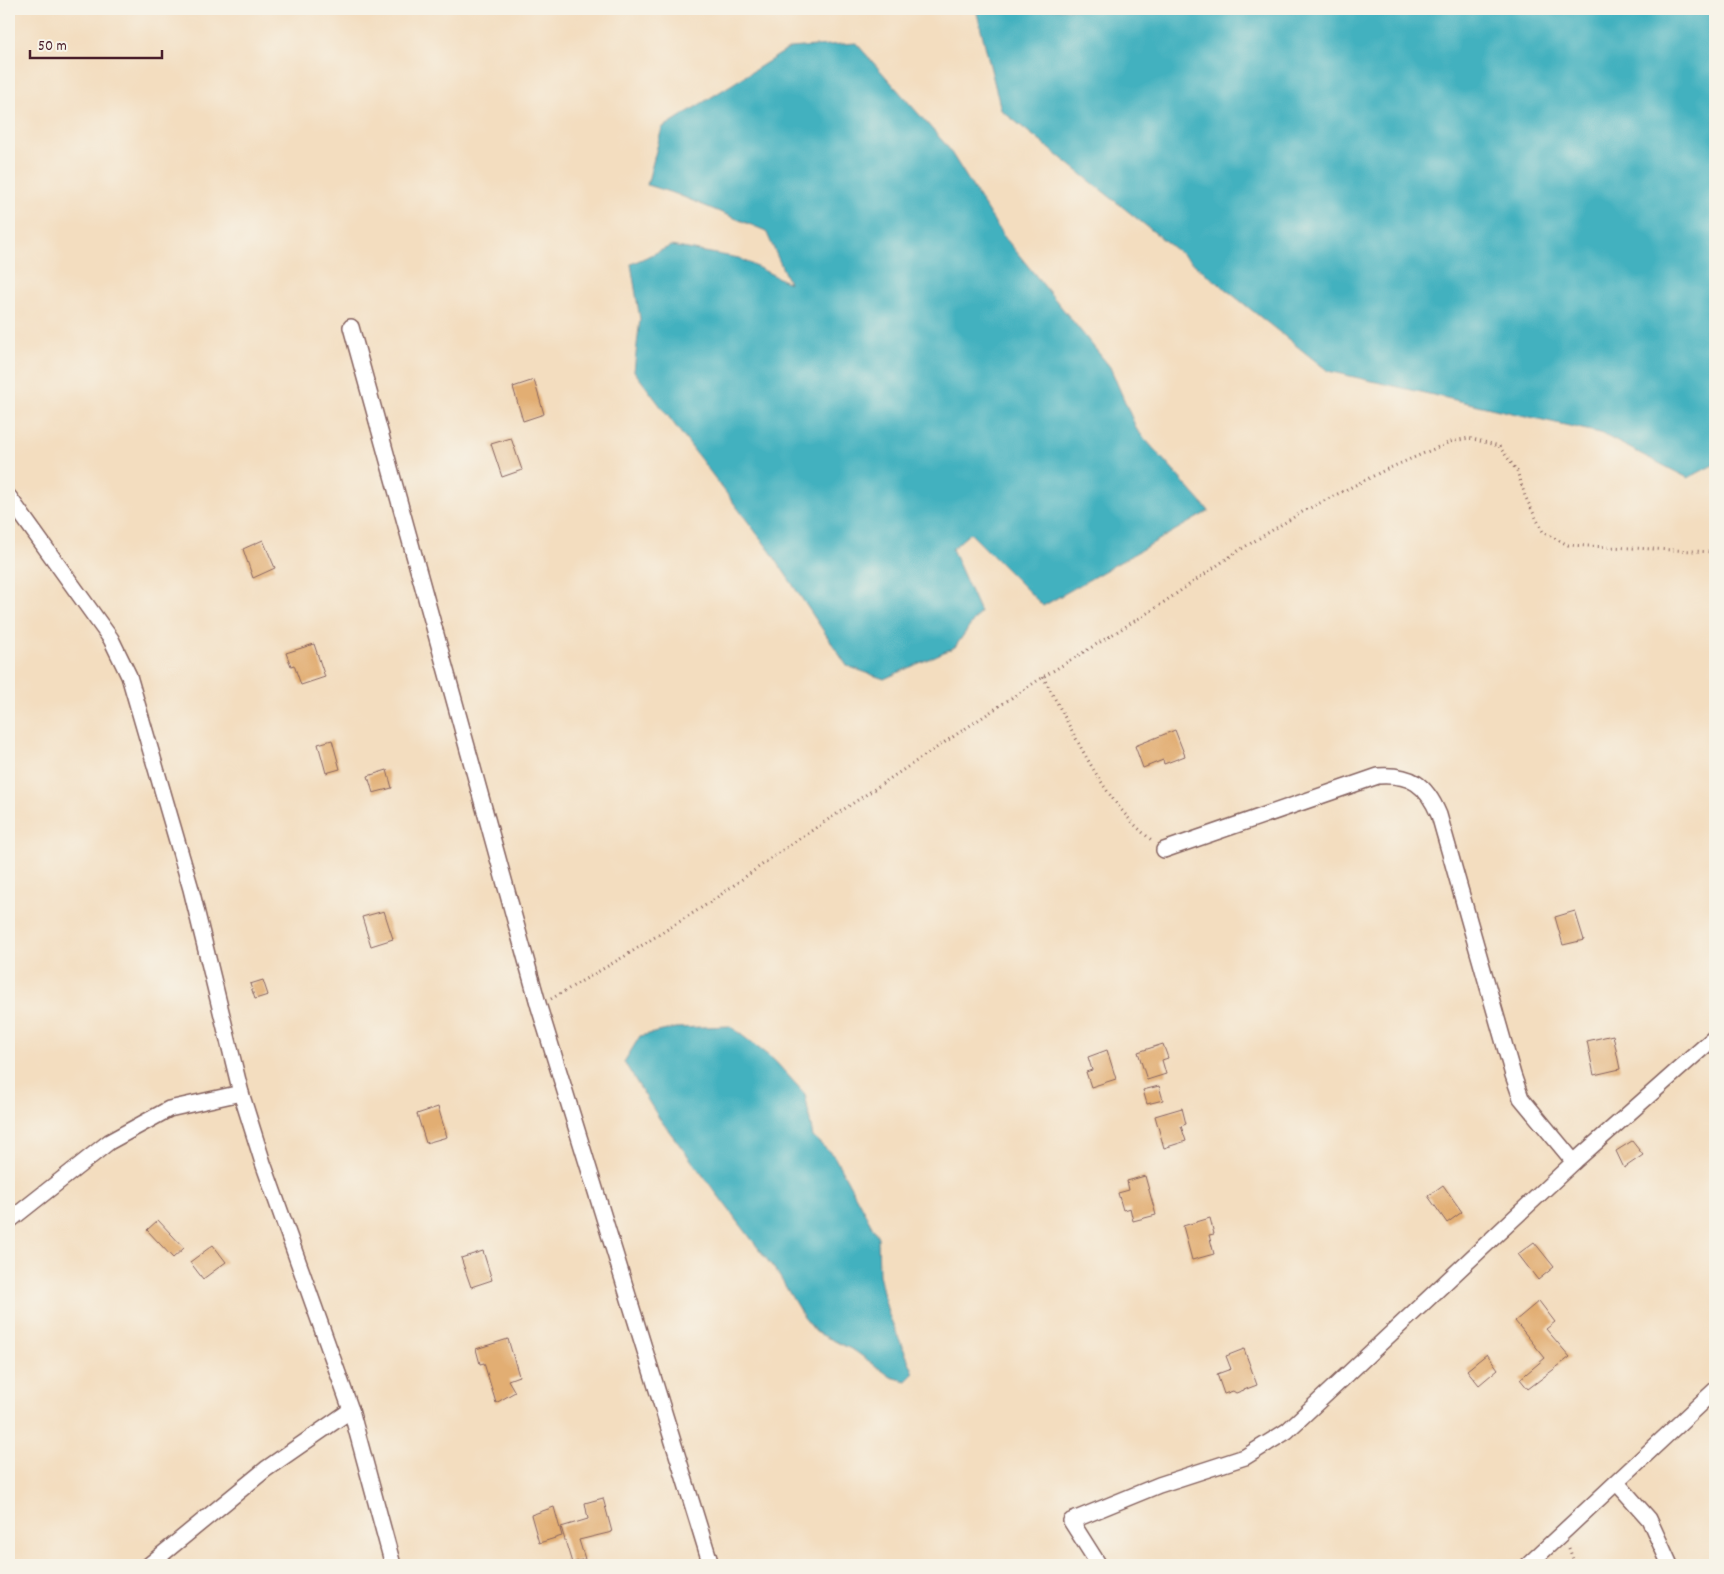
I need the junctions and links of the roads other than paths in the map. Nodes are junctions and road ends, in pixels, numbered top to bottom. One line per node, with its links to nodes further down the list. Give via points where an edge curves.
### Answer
1 (351, 327): 13 (street, via 538,1006)
2 (9, 497): 5 (street, via 111,639 129,676 191,889)
3 (1164, 850): 6 (street, via 1378,776 1394,775 1420,786 1431,797 1438,815 1521,1098)
4 (1715, 1037): 6 (street)
5 (242, 1093): 7 (street, via 168,1109 118,1137); 9 (street, via 263,1164)
6 (1574, 1162): 14 (street, via 1379,1346 1266,1446 1245,1457 1159,1485 1071,1520)
7 (9, 1221)
8 (1715, 1390): 10 (street)
9 (351, 1410): 11 (street, via 266,1469); 12 (street)
10 (1617, 1483): 15 (street); 16 (street, via 1649,1519)
11 (149, 1565)
12 (393, 1565)
13 (711, 1565)
14 (1099, 1565)
15 (1528, 1565)
16 (1670, 1565)

